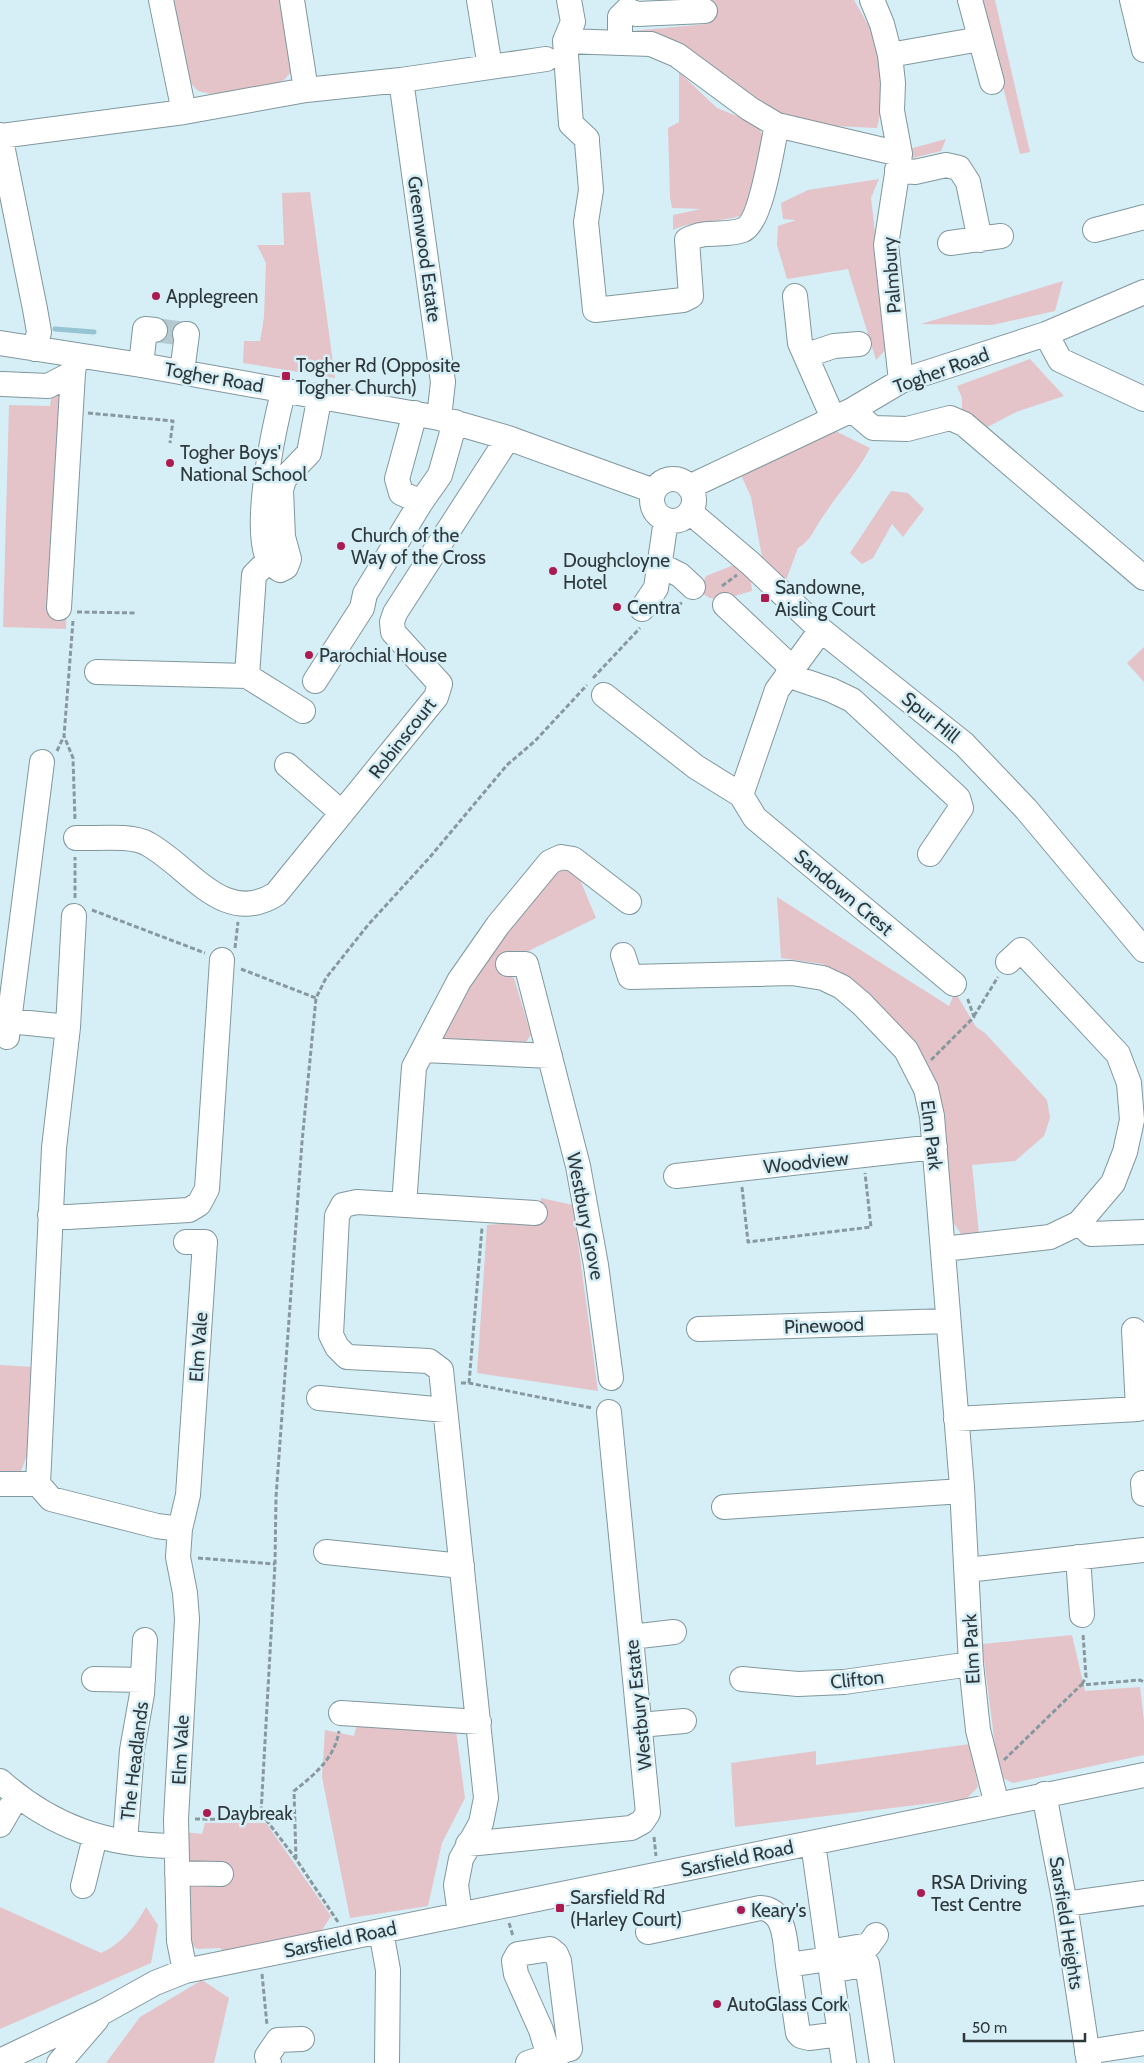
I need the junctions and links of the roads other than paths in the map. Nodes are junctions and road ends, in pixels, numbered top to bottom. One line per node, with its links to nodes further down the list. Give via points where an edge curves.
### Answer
1 (162, 0): 19 (street)
2 (292, 0): 18 (street)
3 (479, 0): 15 (street)
4 (569, 0): 10 (street, via 573,22)
5 (872, 0): 13 (street, Palmbury)
6 (970, 0): 9 (street)
7 (1132, 0): 12 (street)
8 (705, 11): 11 (street, via 637,14 627,10 620,17)
9 (980, 39): 13 (street); 17 (street)
10 (565, 41): 11 (street); 20 (street, via 571,124 587,139 591,190 586,222 595,310 682,300 691,296 687,240 697,234 744,230 753,222)
11 (620, 43): 20 (street, via 651,44 677,55)
12 (1144, 50)
13 (890, 55): 22 (street, Palmbury)
14 (546, 59): 15 (street)
15 (490, 68): 16 (street)
16 (401, 80): 18 (street); 45 (street, Greenwood Estate)
17 (992, 82)
18 (306, 90): 19 (street)
19 (184, 112): 21 (street)
20 (777, 125): 22 (street)
21 (0, 135): 33 (street, via 39,332)
22 (898, 162): 25 (street, via 915,172 946,165 960,168 990,238); 38 (street, Palmbury, via 886,245)
23 (1144, 217): 24 (street)
24 (1095, 230)
25 (950, 243)
26 (1144, 292): 30 (street, Togher Road)
27 (795, 296): 34 (street, via 800,343)
28 (155, 330): 36 (street, via 145,329)
29 (185, 334): 37 (street)
30 (1046, 334): 38 (street, Togher Road); 42 (street, via 1060,360)
31 (0, 343): 33 (street, Togher Road)
32 (859, 344): 34 (street, via 834,346)
33 (35, 349): 35 (street, Togher Road)
34 (807, 355): 44 (street)
35 (74, 364): 36 (street, Togher Road); 39 (street, via 48,386); 57 (street)
36 (141, 365): 37 (street, Togher Road)
37 (182, 372): 40 (street, Togher Road)
38 (901, 381): 44 (street, Togher Road)
39 (2, 384)
40 (284, 389): 41 (street, Togher Road); 52 (street, via 269,455 264,518 266,556)
41 (320, 395): 43 (street, Togher Road); 52 (street, via 309,453 284,479 281,490 283,537 289,559 286,567 280,570)
42 (1144, 399)
43 (416, 413): 45 (street, Togher Road); 49 (street, via 397,479 402,493)
44 (842, 414): 47 (street, Togher Road); 54 (street, via 873,428 907,428 950,418 964,424)
45 (447, 420): 46 (street, Togher Road); 49 (street, Greenwood Estate, via 440,475)
46 (508, 438): 48 (street, Togher Road); 69 (street, Robinscourt, via 392,622 393,632 440,684 436,697)
47 (689, 487): 48 (street, via 684,482 670,480 664,481); 50 (street, via 693,499)
48 (654, 491): 51 (street, via 652,505 655,512)
49 (421, 502): 63 (street, Greenwood Estate, via 365,594 362,608)
50 (690, 512): 51 (street, via 680,520); 59 (street, Spur Hill)
51 (666, 520): 53 (street)
52 (269, 560): 62 (street, via 254,575)
53 (658, 564): 55 (street, via 680,575); 58 (street, via 656,588)
54 (1144, 578)
55 (694, 588)
56 (725, 605): 61 (street)
57 (69, 609)
58 (642, 610)
59 (821, 630): 61 (street); 74 (street, Spur Hill, via 964,744 1026,809)
60 (97, 672): 62 (street)
61 (790, 672): 68 (street, via 777,690); 71 (street, via 852,700 958,798 962,808)
62 (247, 676): 65 (street)
63 (315, 682)
64 (604, 695): 68 (street, Sandown Crest, via 696,767)
65 (303, 711)
66 (42, 762): 80 (street, via 8,1029)
67 (287, 765): 69 (street)
68 (741, 795): 79 (street, Sandown Crest, via 755,818)
69 (342, 812): 70 (street, Robinscourt, via 276,894 263,903 225,901 147,843 121,838)
70 (76, 838)
71 (930, 854)
72 (629, 902): 81 (street, via 573,859 561,857 550,862 498,925 459,981)
73 (78, 909): 80 (street)
74 (1144, 950)
75 (623, 955): 83 (street, Elm Park, via 630,977 792,973 823,978 842,987 906,1050 926,1088)
76 (1008, 962): 88 (street, via 1021,950 1118,1054 1129,1083 1132,1120 1125,1152 1113,1184)
77 (508, 964): 82 (street, Westbury Grove, via 526,964)
78 (219, 973): 87 (street, via 207,1189 199,1204 188,1210 68,1217)
79 (954, 984)
80 (68, 1027): 87 (street)
81 (423, 1050): 82 (street); 85 (street, via 414,1067)
82 (550, 1056): 95 (street, Westbury Grove, via 578,1166 596,1265)
83 (935, 1147): 84 (street, Woodview); 91 (street, Elm Park)
84 (676, 1176)
85 (404, 1205): 86 (street); 97 (street, via 357,1202 343,1205 336,1216 331,1335 347,1358 429,1361 441,1370)
86 (534, 1213)
87 (50, 1215): 101 (street)
88 (1079, 1223): 89 (street, via 1091,1234); 91 (street, via 1050,1237)
89 (1144, 1232)
90 (186, 1242): 104 (street, Elm Vale, via 205,1242 188,1495)
91 (943, 1249): 92 (street, Elm Park)
92 (948, 1321): 93 (street, Pinewood); 99 (street, Elm Park)
93 (699, 1329)
94 (1134, 1330): 99 (street, via 1138,1409)
95 (611, 1378)
96 (319, 1398): 97 (street)
97 (445, 1410): 108 (street)
98 (609, 1412): 112 (street, Westbury Estate)
99 (956, 1419): 102 (street, Elm Park)
100 (0, 1484): 101 (street)
101 (38, 1484): 104 (street, via 51,1499)
102 (962, 1492): 103 (street); 109 (street, Elm Park)
103 (724, 1507)
104 (169, 1527): 131 (street, Elm Vale, via 185,1593 187,1620)
105 (1144, 1550): 107 (street)
106 (326, 1552): 108 (street)
107 (1078, 1558): 109 (street); 110 (street)
108 (462, 1566): 120 (street)
109 (968, 1570): 114 (street, Elm Park)
110 (1082, 1615)
111 (674, 1632): 112 (street)
112 (631, 1637): 121 (street, Westbury Estate)
113 (145, 1640): 117 (street, The Headlands)
114 (970, 1664): 116 (street, Clifton, via 844,1682 798,1684); 125 (street, Elm Park, via 978,1730)
115 (94, 1679): 117 (street, The Headlands)
116 (742, 1679)
117 (143, 1680): 128 (street, The Headlands, via 132,1750)
118 (341, 1712): 120 (street)
119 (684, 1721): 121 (street)
120 (480, 1722): 130 (street, via 486,1798 481,1823)
121 (640, 1725): 130 (street, Westbury Estate, via 648,1813 642,1822 631,1828)
122 (1144, 1774): 124 (street, Sarsfield Road)
123 (8, 1789): 126 (street, The Headlands); 127 (street, The Headlands, via 37,1811)
124 (1044, 1794): 125 (street, Sarsfield Road); 136 (street, Sarsfield Heights)
125 (997, 1805): 129 (street, Sarsfield Road)
126 (0, 1825)
127 (94, 1837): 128 (street, The Headlands); 134 (street, The Headlands)
128 (125, 1842): 131 (street, The Headlands)
129 (813, 1842): 137 (street, Sarsfield Road); 141 (street)
130 (468, 1844): 137 (street, via 461,1859 456,1885)
131 (176, 1846): 132 (street, Elm Vale)
132 (177, 1873): 133 (street); 143 (street, Elm Vale, via 179,1941)
133 (221, 1874)
134 (84, 1886)
135 (1144, 1893): 136 (street)
136 (1065, 1904): 151 (street, Sarsfield Heights)
137 (460, 1914): 138 (street, Sarsfield Road)
138 (381, 1930): 143 (street, Sarsfield Road); 156 (street, via 388,1970)
139 (648, 1932): 142 (street, via 769,1908 780,1919)
140 (876, 1935): 141 (street, via 869,1945)
141 (830, 1960): 142 (street); 148 (street); 149 (street, via 867,1964)
142 (788, 1965): 148 (street, via 798,2033)
143 (185, 1971): 144 (street, Sarsfield Road, via 155,1983)
144 (103, 2012): 146 (street, Sarsfield Road); 152 (street, Sarsfield Road)
145 (302, 2039): 155 (street, via 278,2040 268,2056)
146 (79, 2040): 153 (street, Sarsfield Road); 154 (street)
147 (1144, 2043): 151 (street)
148 (843, 2051): 149 (street)
149 (881, 2056)
150 (555, 2058): 150 (street, via 516,1974 514,1961 518,1954 550,1949 560,1961)
151 (1088, 2058)
152 (0, 2061)
153 (59, 2063)
154 (65, 2063)
155 (269, 2063)
156 (387, 2063)

